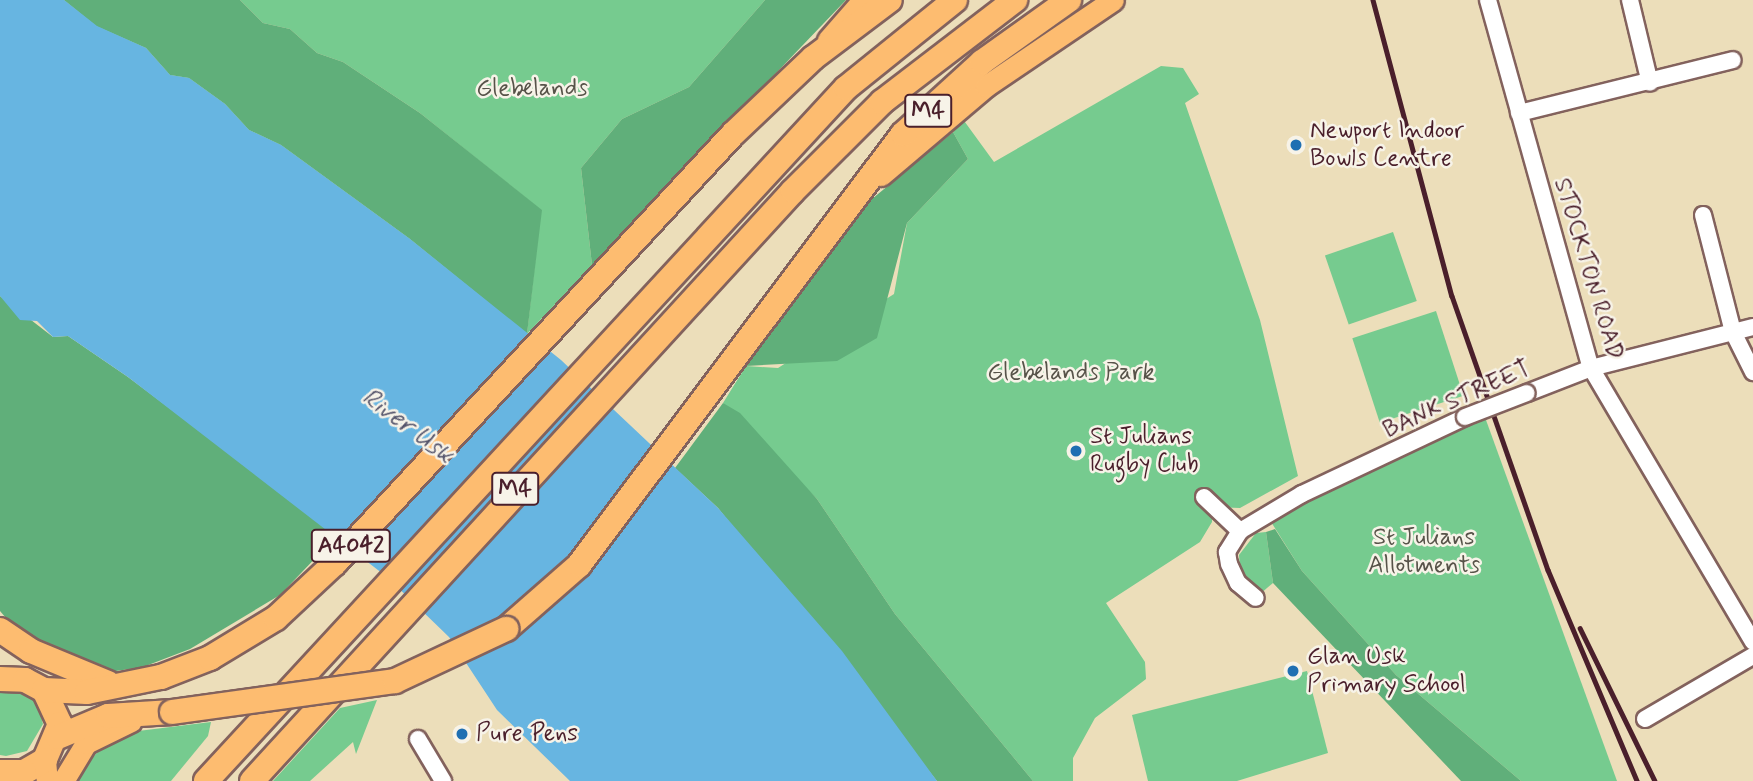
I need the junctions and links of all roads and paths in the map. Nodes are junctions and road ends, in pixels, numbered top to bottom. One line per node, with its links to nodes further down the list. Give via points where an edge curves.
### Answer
1 (863, 0): 9 (main road)
2 (890, 0): 9 (highway)
3 (955, 0): 37 (highway, M4, via 846,88 665,278)
4 (1015, 0): 38 (highway, M4, via 882,102 688,302)
5 (1069, 0): 13 (highway, M4, via 982,62 903,134)
6 (1113, 0): 13 (main road, via 986,86)
7 (1488, 0): 12 (street, STOCKTON ROAD)
8 (1630, 0): 11 (street)
9 (813, 58): 27 (highway, A4042, via 307,592 245,640 161,677)
10 (1733, 60): 11 (street)
11 (1650, 83): 12 (street)
12 (1519, 113): 17 (street, STOCKTON ROAD)
13 (846, 206): 29 (highway, bridge, via 579,565 506,629 425,671 382,684)
14 (1703, 215): 16 (street)
15 (1753, 327): 16 (street, BANK STREET)
16 (1733, 332): 17 (street, BANK STREET); 18 (street)
17 (1591, 368): 20 (street, BANK STREET, bridge, via 1465,417 1302,494); 23 (street, STOCKTON ROAD)
18 (1753, 372)
19 (1203, 497): 20 (street)
20 (1240, 531): 21 (street, via 1227,551 1229,564 1238,583)
21 (1256, 598)
22 (0, 630): 27 (highway, A4042, via 84,677)
23 (1753, 642)
24 (0, 656): 26 (highway)
25 (1753, 656): 30 (street)
26 (7, 678): 28 (highway)
27 (125, 686): 28 (highway, A4042)
28 (44, 690): 31 (highway, via 58,712)
29 (161, 713): 31 (highway, via 91,720); 36 (main road, via 86,743)
30 (1645, 719)
31 (58, 737): 33 (highway)
32 (418, 739): 39 (street)
33 (46, 771): 34 (highway)
34 (0, 772): 35 (main road)
35 (11, 781)
36 (63, 781)
37 (206, 781)
38 (251, 781)
39 (443, 781)

